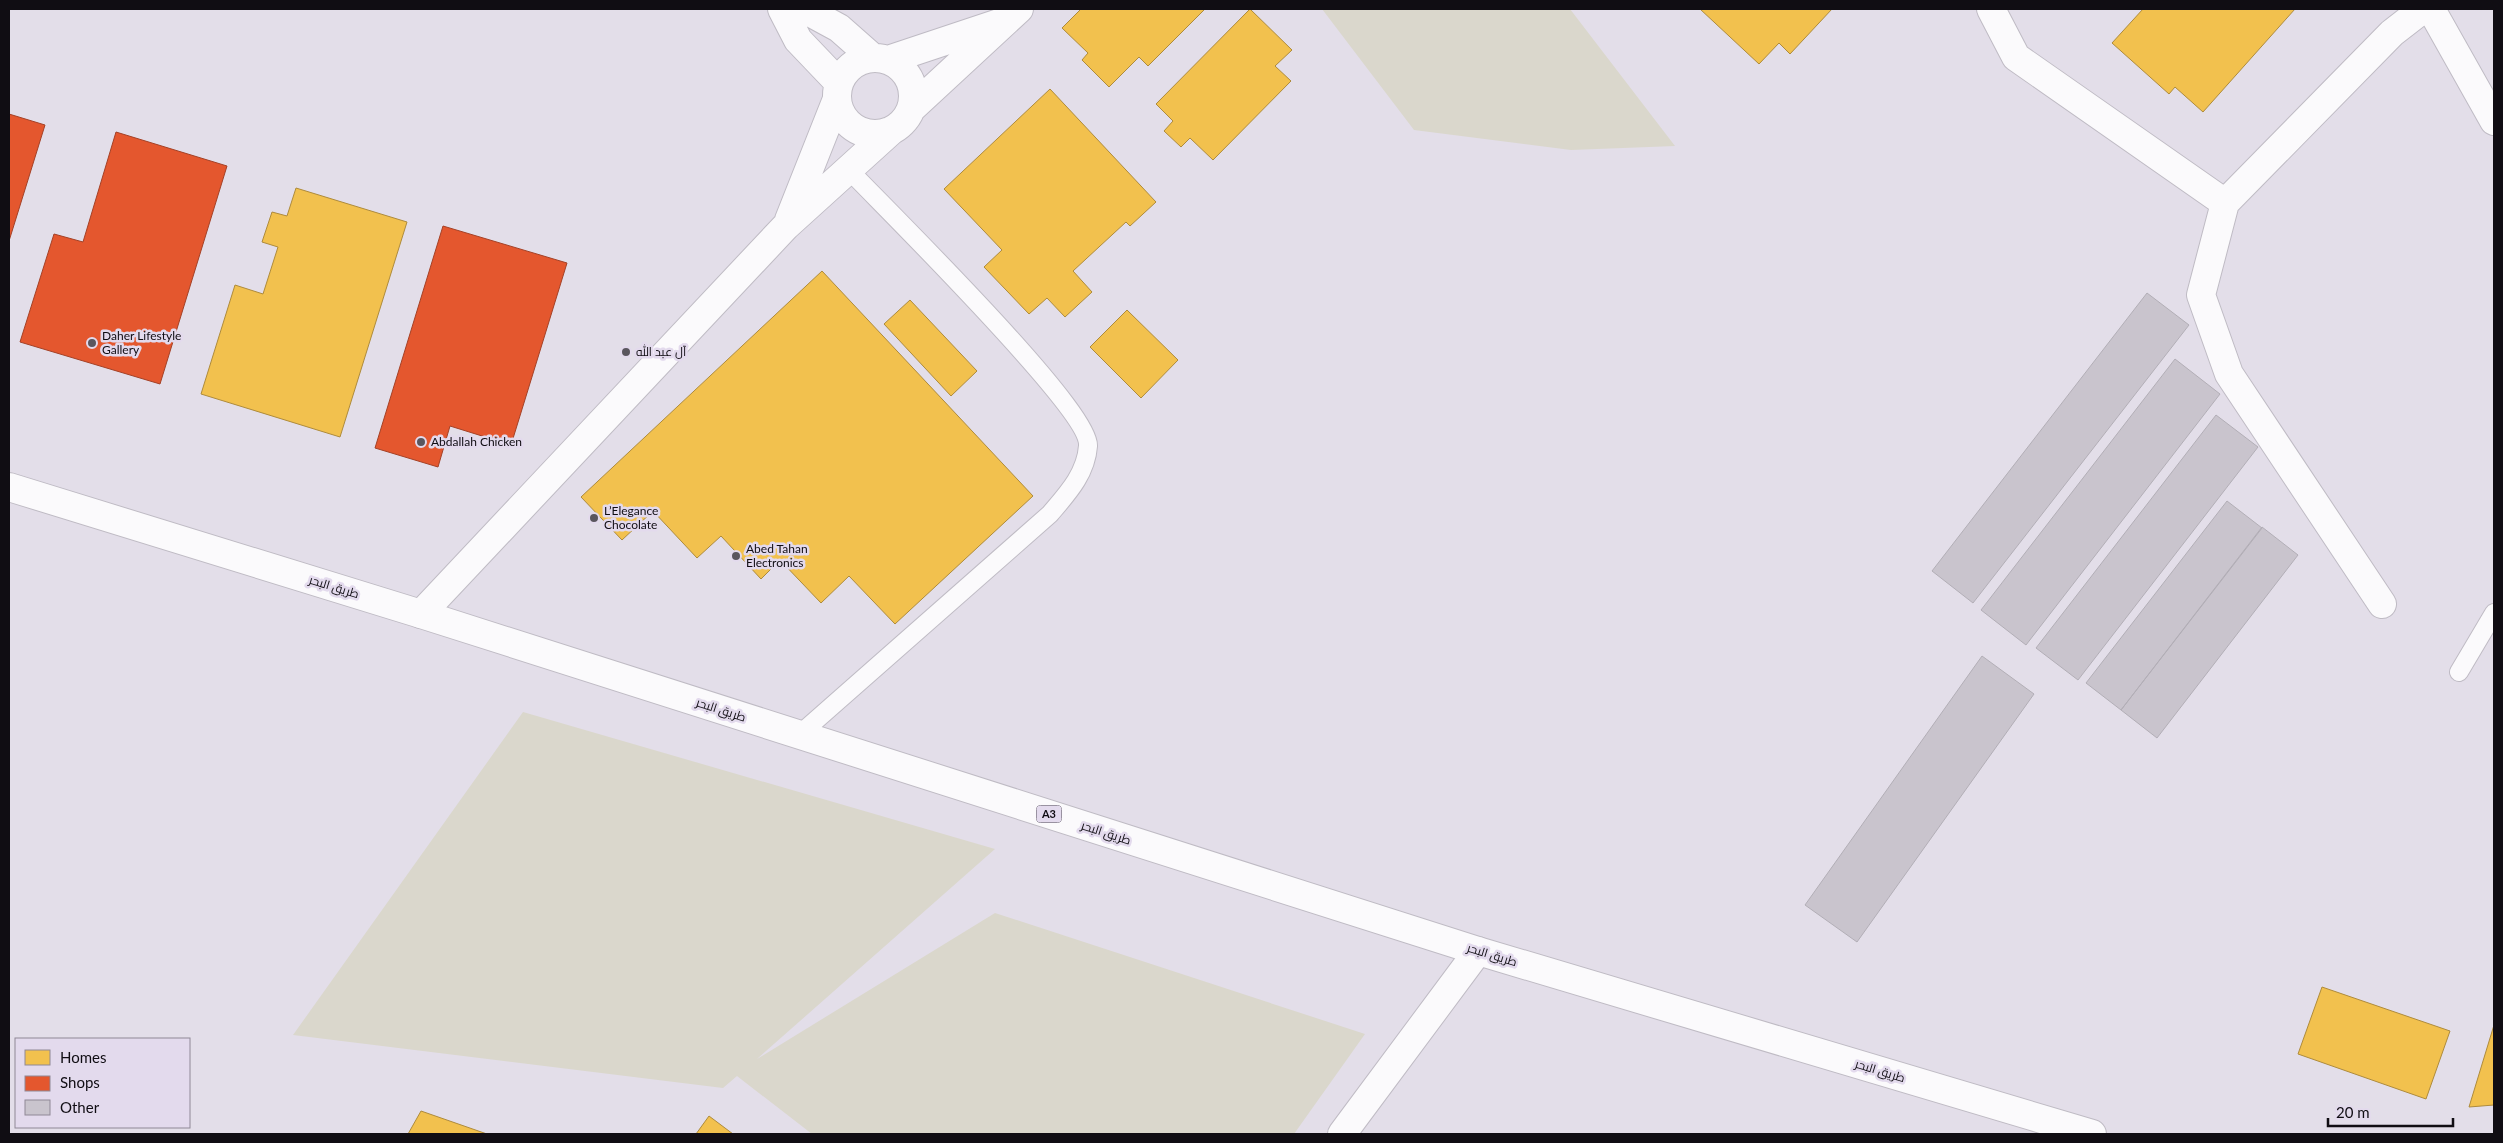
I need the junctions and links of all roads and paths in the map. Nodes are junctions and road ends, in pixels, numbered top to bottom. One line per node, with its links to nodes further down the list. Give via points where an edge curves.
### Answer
1 (782, 9): 8 (main road, via 798,40)
2 (804, 9): 7 (main road, via 838,28)
3 (1991, 9): 13 (main road, via 2016,57)
4 (2422, 9): 13 (main road, via 2392,33)
5 (2431, 9): 10 (main road)
6 (1013, 14): 7 (main road); 9 (main road)
7 (880, 59): 8 (main road, via 858,62 846,70); 9 (main road, via 900,67 909,79 913,93)
8 (838, 91): 11 (main road, via 841,113 850,125 863,132 877,134); 14 (main road)
9 (912, 108): 11 (main road, via 904,121)
10 (2494, 121)
11 (892, 130): 12 (main road)
12 (849, 170): 14 (main road); 20 (lane, via 1038,368 1081,424 1088,445 1077,483 1050,514)
13 (2225, 204): 16 (main road, via 2201,295 2229,374)
14 (786, 226): 18 (main road)
15 (9, 487): 18 (main road, طريق البحر / A3)
16 (2382, 604)
17 (2494, 613): 19 (lane)
18 (421, 614): 20 (main road, طريق البحر / A3)
19 (2458, 672)
20 (799, 734): 21 (main road, طريق البحر / A3)
21 (1478, 951): 22 (main road); 23 (main road, طريق البحر / A3)
22 (1342, 1134)
23 (2092, 1134)

